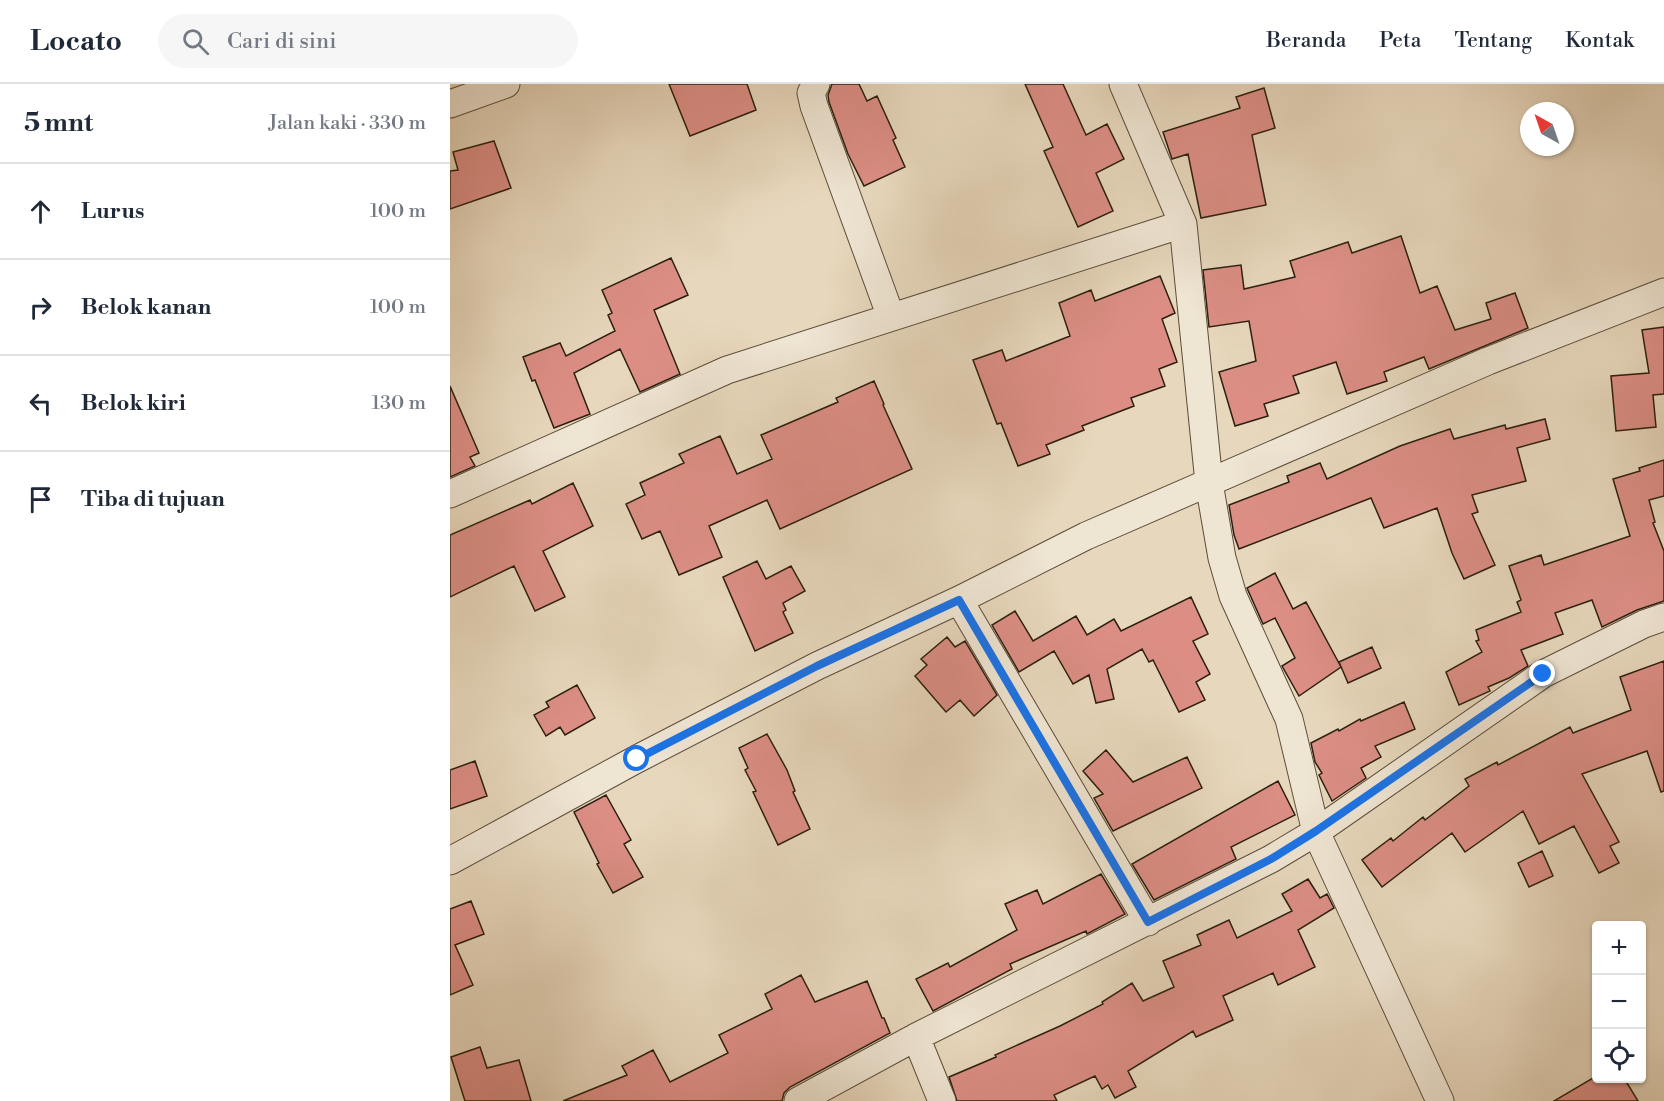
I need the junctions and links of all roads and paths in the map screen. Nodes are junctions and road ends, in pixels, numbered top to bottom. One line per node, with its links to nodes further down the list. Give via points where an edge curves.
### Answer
1 (506, 84): 4 (street)
2 (816, 84): 7 (street, via 811,93 814,106)
3 (1123, 84): 5 (street)
4 (450, 104)
5 (1183, 224): 7 (street); 8 (street)
6 (1664, 292): 8 (street, via 1488,361)
7 (891, 317): 9 (street, via 727,370)
8 (1209, 483): 10 (street, via 1086,536); 12 (street, via 1233,596 1289,719)
9 (450, 494)
10 (959, 600): 13 (street, via 817,666); 14 (street)
11 (1664, 617): 12 (street, via 1543,674)
12 (1316, 831): 14 (street, via 1271,859); 18 (street)
13 (450, 861)
14 (1148, 922): 15 (street)
15 (916, 1037): 16 (street); 17 (street)
16 (798, 1101)
17 (942, 1101)
18 (1440, 1101)

